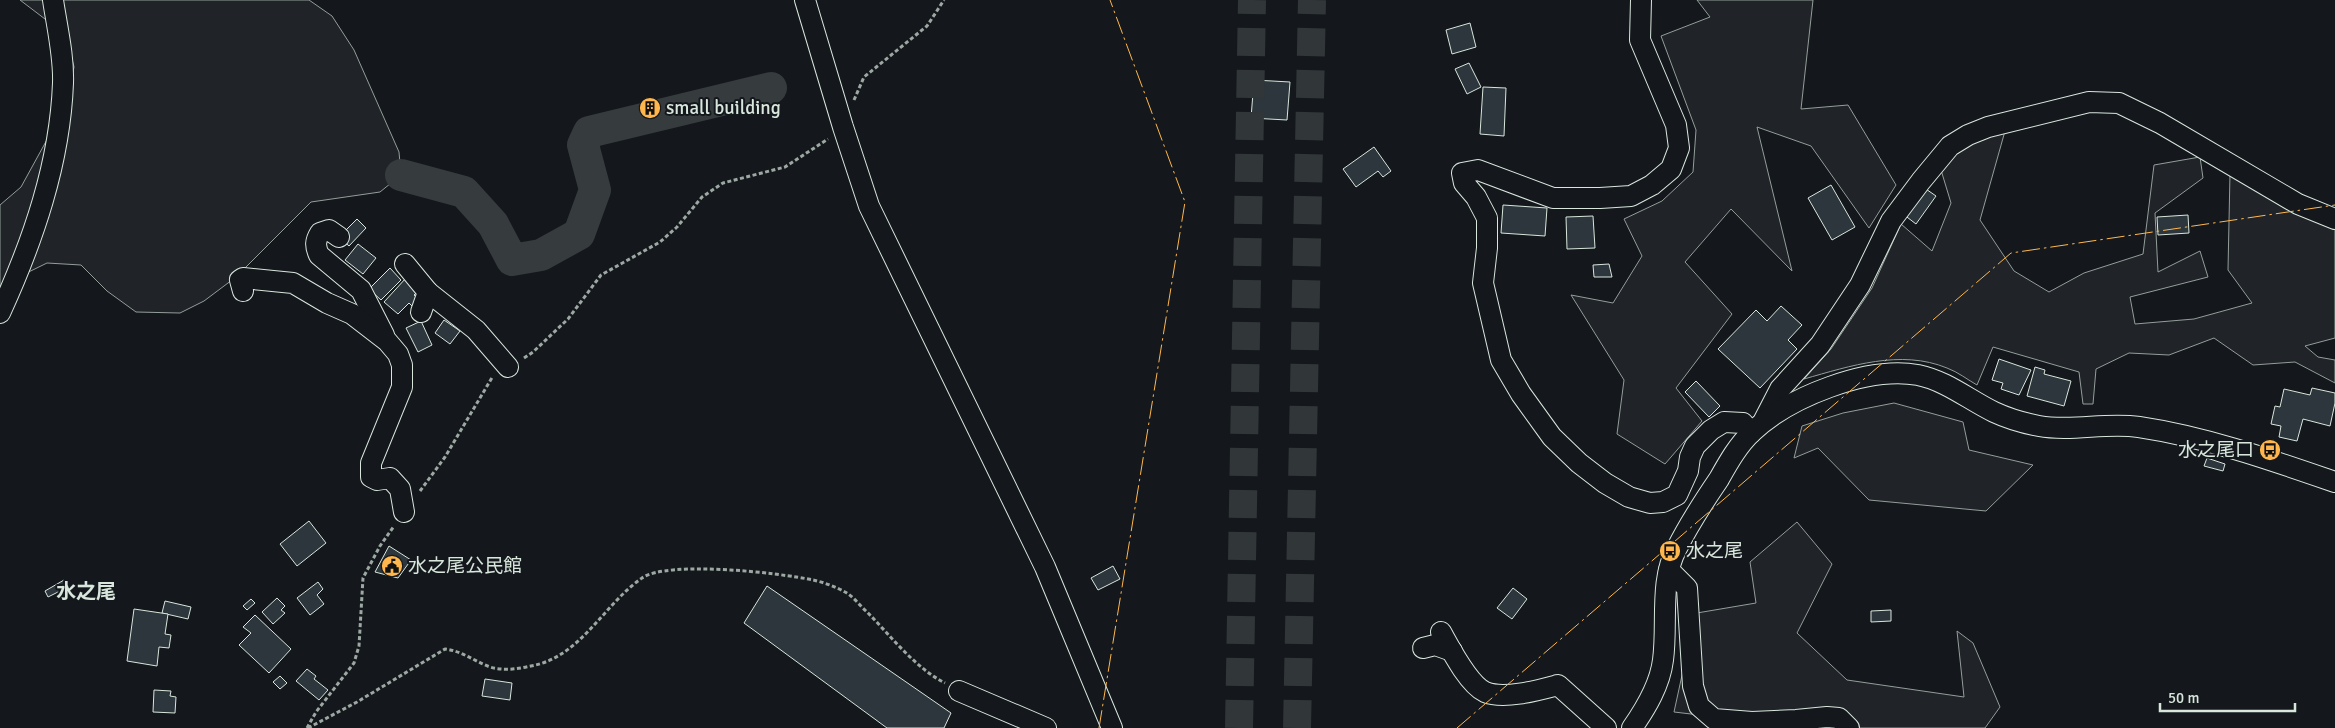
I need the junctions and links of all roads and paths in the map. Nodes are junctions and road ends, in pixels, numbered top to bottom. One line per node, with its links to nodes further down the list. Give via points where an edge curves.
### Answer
1 (54, 0): 11 (street, via 63,82 57,148 38,215)
2 (805, 0): 5 (street)
3 (944, 0): 5 (path, via 927,26 864,77)
4 (1641, 0): 15 (street, via 1640,40 1676,125 1679,148 1671,169 1652,185 1631,196 1600,198 1553,198 1478,170 1462,173 1464,183 1487,218 1483,283 1501,360 1552,437 1604,483 1650,504 1664,502 1676,494 1688,471 1694,446 1711,430 1724,422 1743,423)
5 (843, 127): 14 (path, via 785,166 723,183 702,197 660,242 601,275 551,336); 25 (street, via 869,206 1045,567)
6 (2335, 219): 15 (street, via 2298,204 2119,103 2089,102 1988,127 1950,146 1921,181 1891,221 1860,285 1820,346 1780,389)
7 (339, 236): 13 (street, via 329,230 320,233 316,248 319,255 361,290)
8 (406, 264): 10 (street)
9 (243, 291): 13 (street, via 240,280 243,278 293,283 352,314)
10 (428, 292): 12 (street); 14 (street, via 476,330)
11 (0, 312)
12 (422, 312)
13 (387, 341): 17 (street, via 402,365 402,388 371,463 370,477 377,480 390,478 400,489)
14 (508, 367): 17 (path, via 490,377 445,457)
15 (1756, 429): 16 (street, via 1782,409 1840,383 1893,373 1946,384 2017,422 2053,428 2136,427 2198,439); 18 (street, via 1733,456 1698,511 1675,550)
16 (2335, 482)
17 (404, 512): 23 (path, via 363,578 359,646 354,663)
18 (1669, 570): 27 (street, via 1663,661 1654,690); 28 (street, via 1686,588 1692,686 1699,706 1714,718 1752,722 1827,717 1839,718)
19 (1441, 632): 21 (street)
20 (1423, 648): 21 (street, via 1436,645)
21 (1452, 651): 26 (street, via 1464,672 1485,692 1516,695 1558,685)
22 (959, 691): 23 (path, via 935,678 911,657 846,592 814,580 703,568 660,570 643,577 572,646 552,660 508,670 491,667 459,651 445,649); 24 (street)
23 (307, 728)
24 (1046, 728)
25 (1112, 728)
26 (1606, 728)
27 (1632, 728)
28 (1849, 728)

